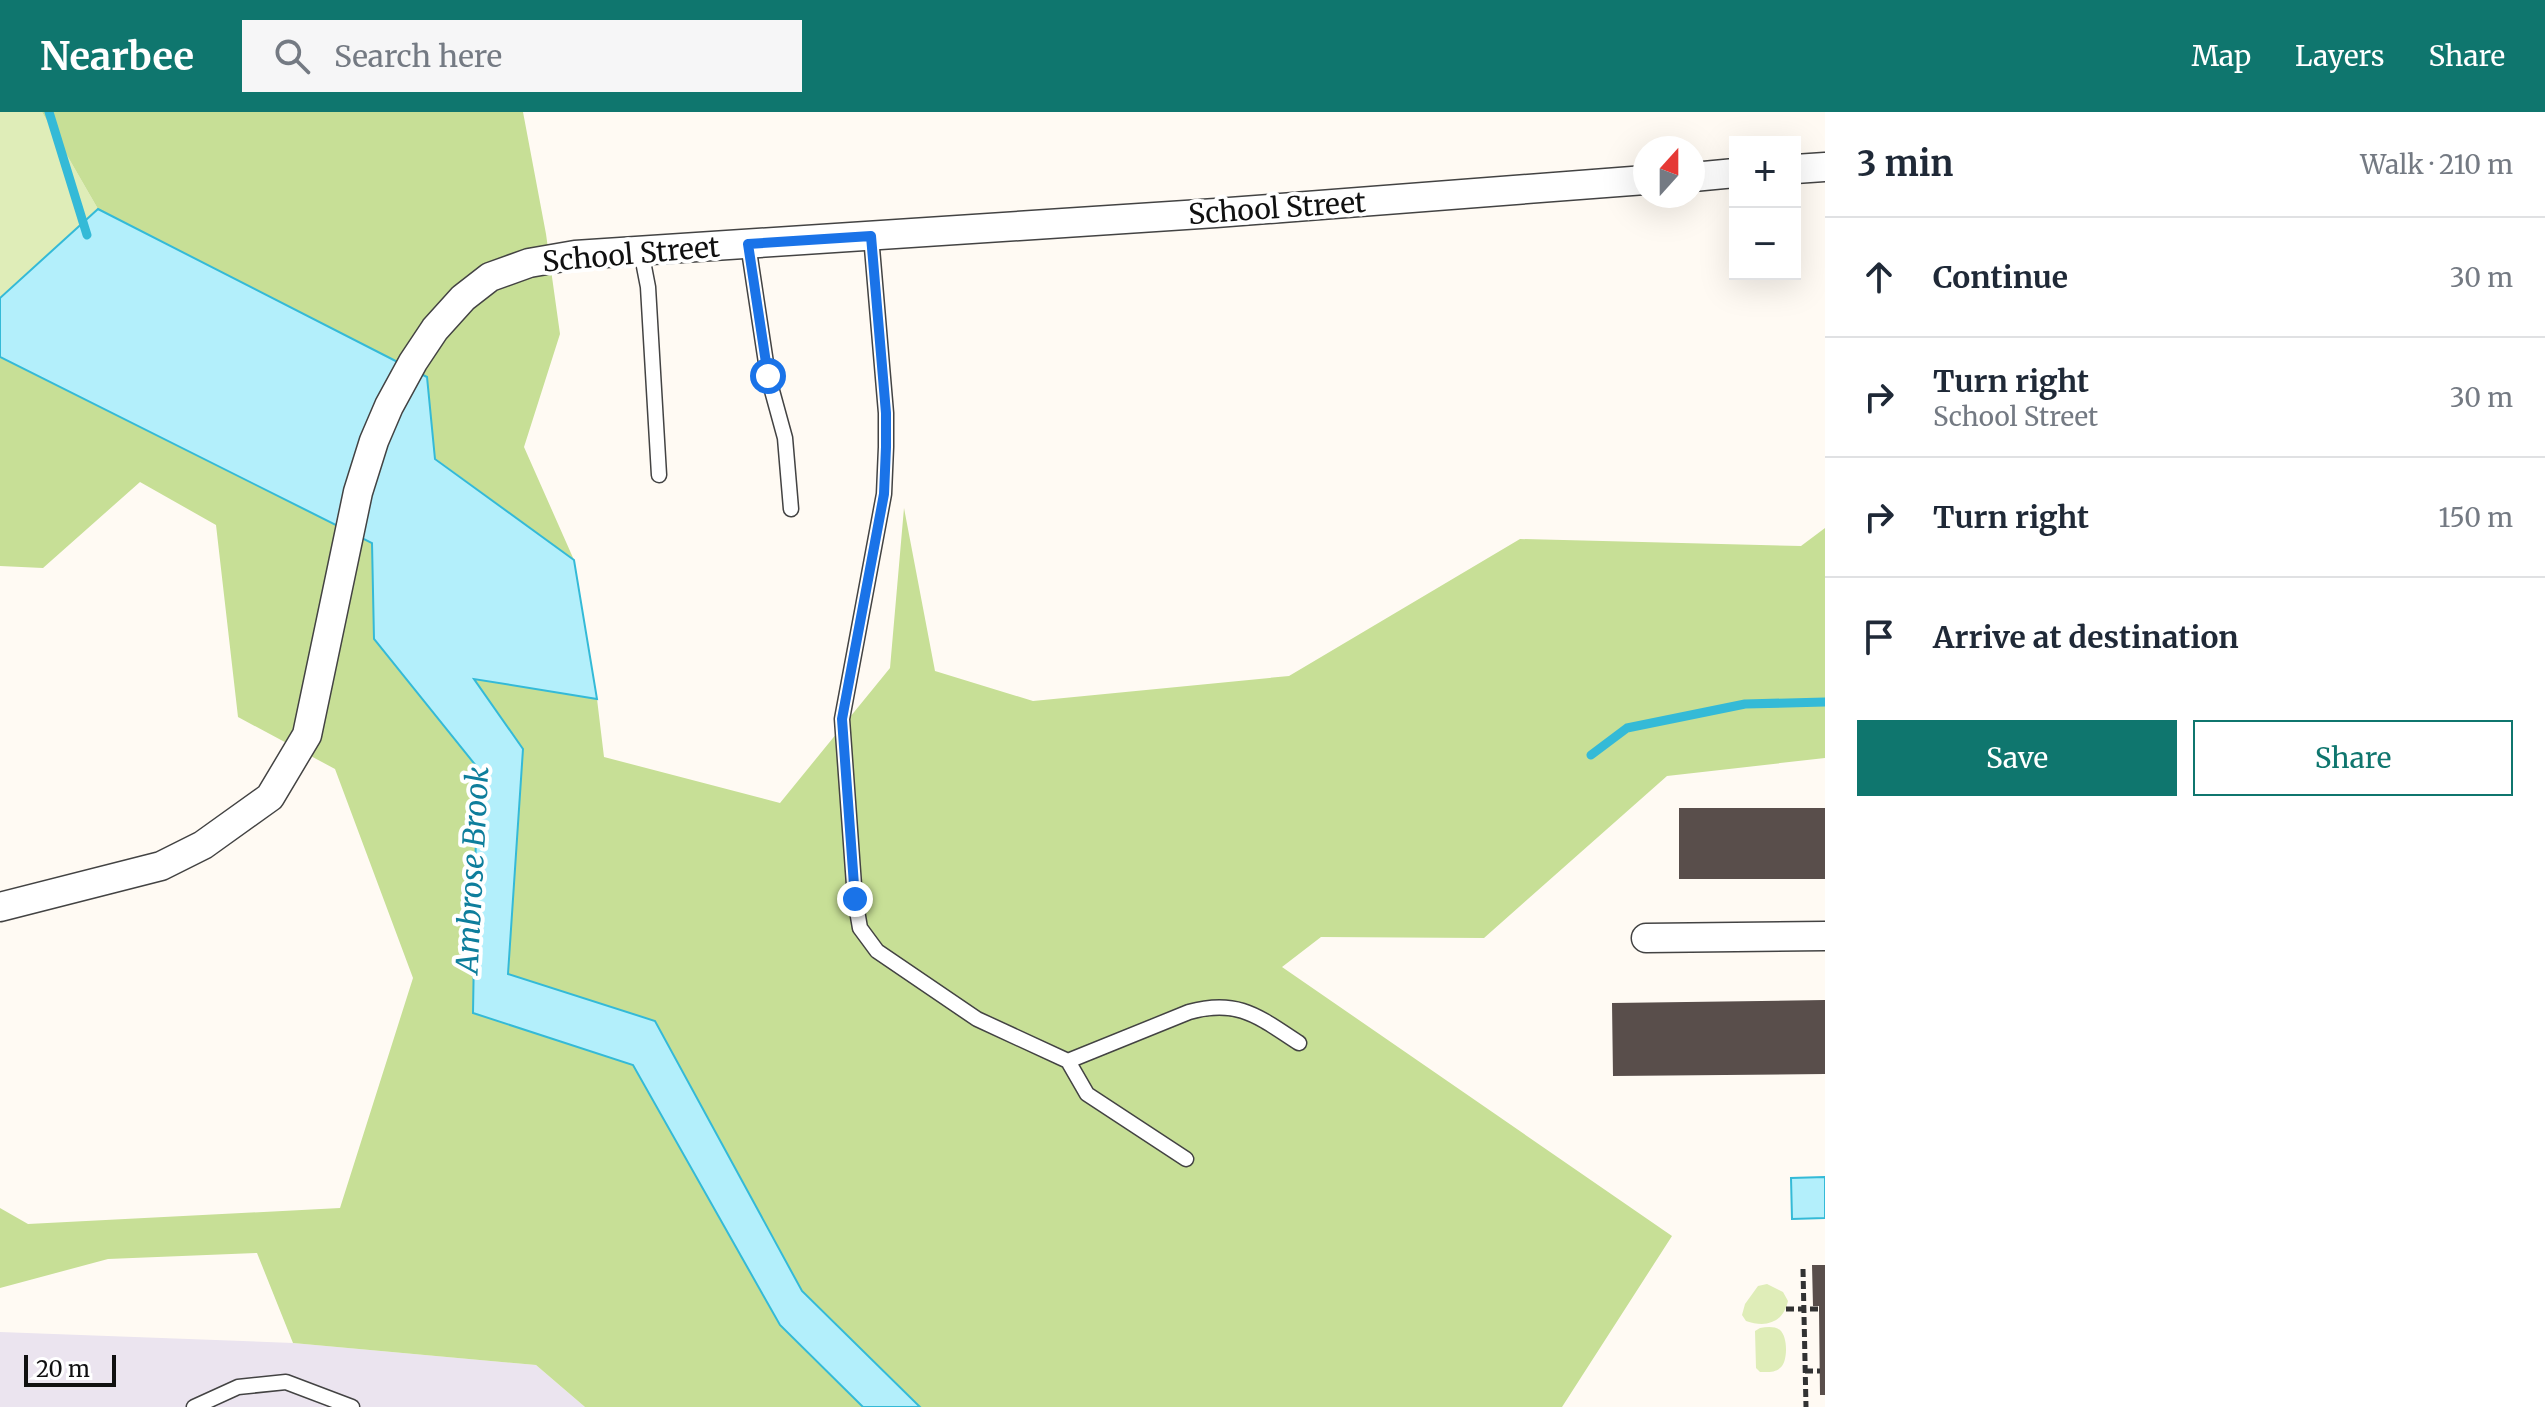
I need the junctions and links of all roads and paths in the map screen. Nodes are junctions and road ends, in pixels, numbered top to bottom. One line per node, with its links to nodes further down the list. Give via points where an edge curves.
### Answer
1 (1825, 167): 2 (street)
2 (1801, 169)
3 (1729, 174): 4 (street)
4 (1705, 176)
5 (1633, 181): 6 (street, School Street)
6 (871, 236): 7 (street, School Street); 15 (lane, via 886,413 884,494 842,719 860,928 877,951 977,1019)
7 (748, 244): 8 (street, School Street); 10 (lane, via 768,376 785,438)
8 (641, 251): 9 (lane, via 648,287); 11 (street, School Street, via 575,255 490,277 435,329 374,441 346,545 307,735 270,797 203,845 161,866)
9 (659, 475)
10 (791, 509)
11 (0, 907)
12 (1825, 936): 13 (street)
13 (1646, 938)
14 (1299, 1043): 15 (lane, via 1252,1012 1209,1006)
15 (1068, 1061): 16 (lane, via 1087,1094)
16 (1186, 1159)
17 (1803, 1269): 19 (path)
18 (1786, 1309): 19 (path)
19 (1804, 1309): 20 (path); 21 (path)
20 (1819, 1309)
21 (1805, 1371): 22 (path); 25 (path)
22 (1820, 1371)
23 (194, 1407): 24 (lane, via 238,1387 286,1382)
24 (352, 1407)
25 (1806, 1407)

